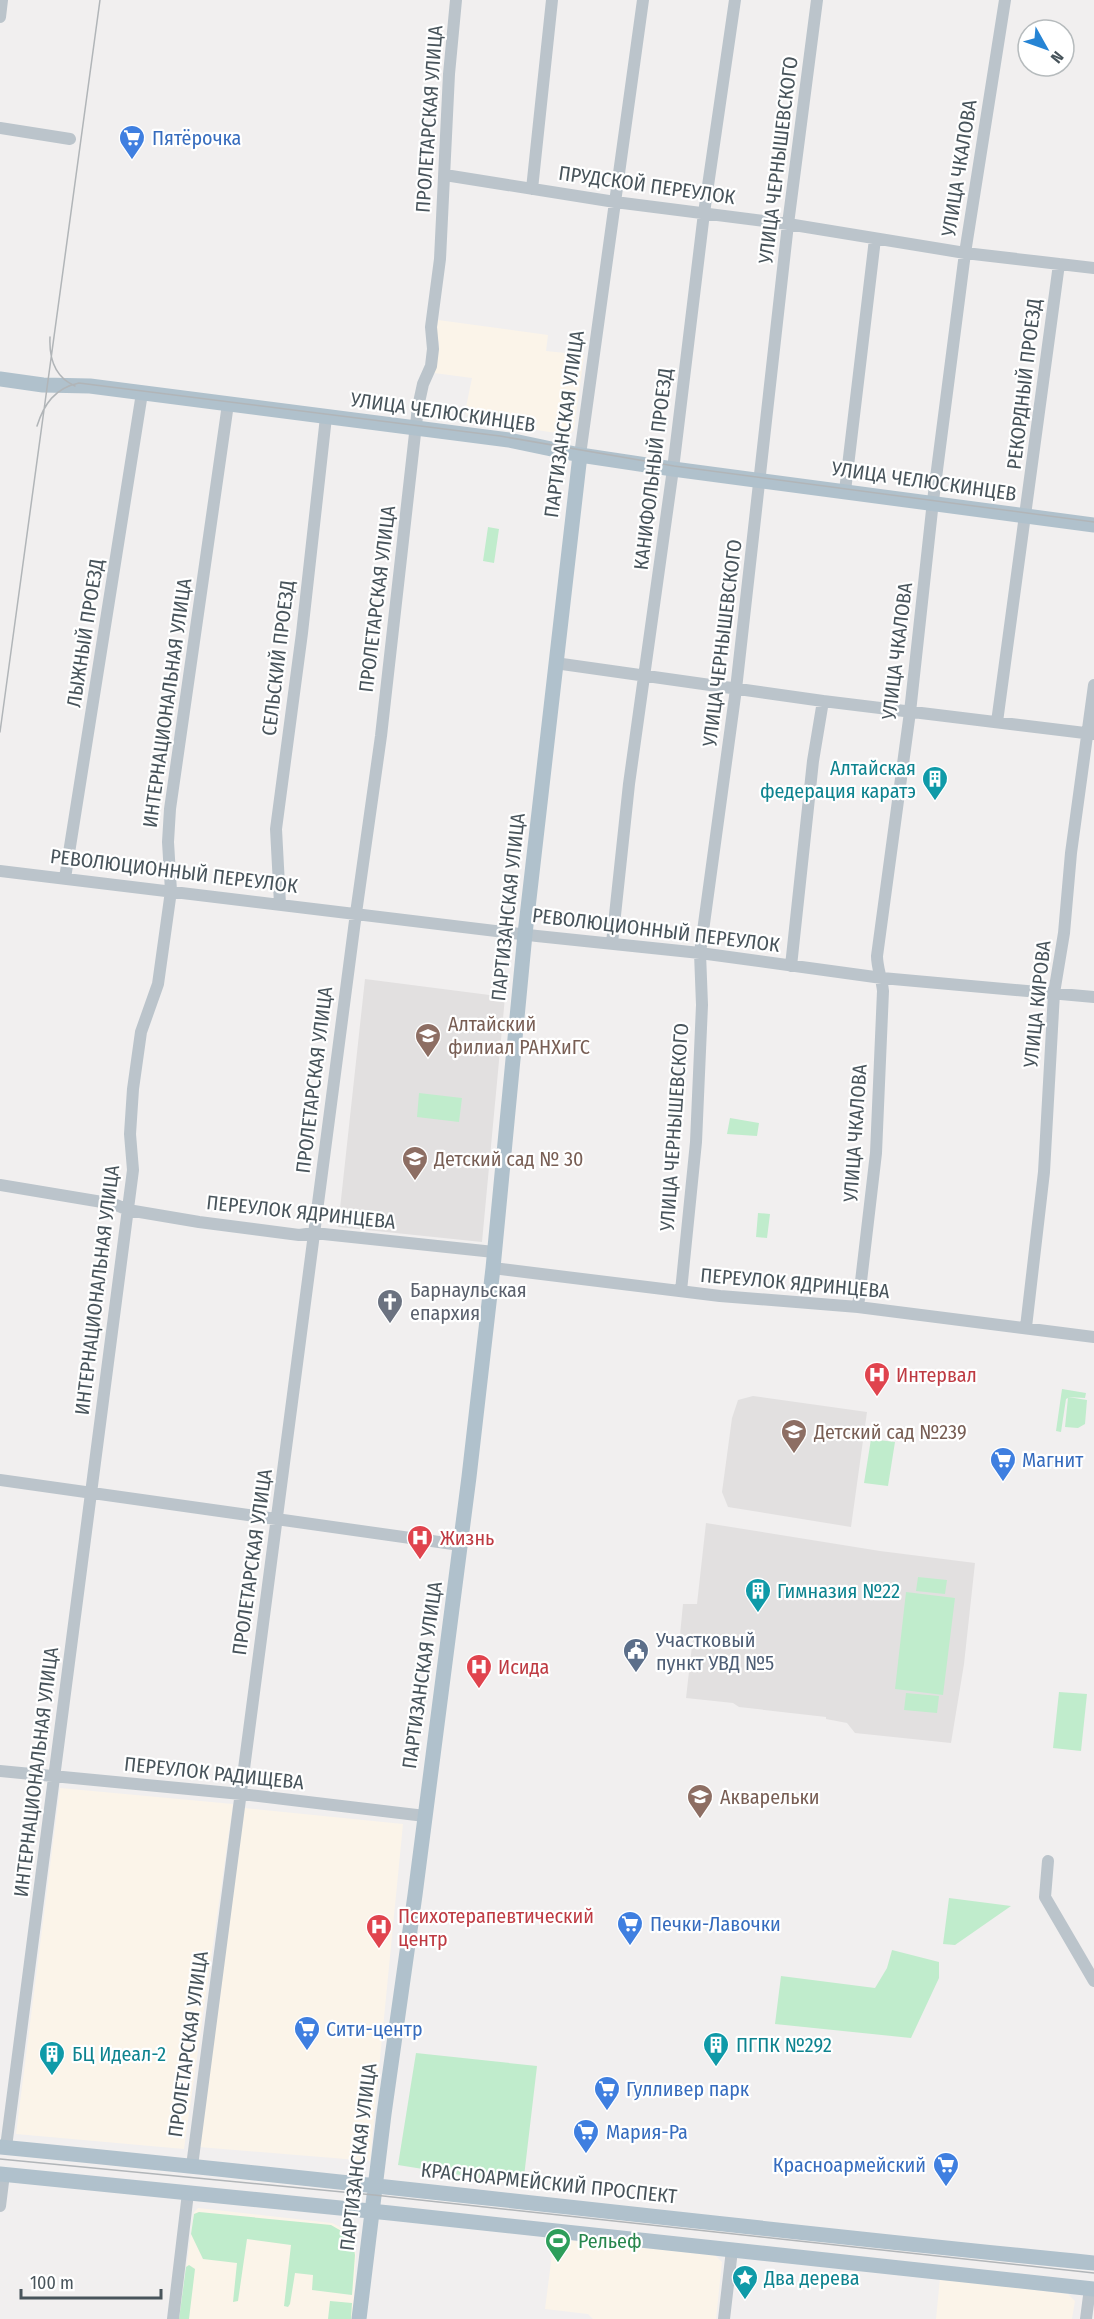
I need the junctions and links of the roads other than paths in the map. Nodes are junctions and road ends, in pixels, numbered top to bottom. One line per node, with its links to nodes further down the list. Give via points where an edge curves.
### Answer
1 (2, 0): 8 (street)
2 (456, 0): 11 (street, ПРОЛЕТАРСКАЯ УЛИЦА)
3 (552, 0): 12 (street)
4 (643, 0): 13 (street, ПАРТИЗАНСКАЯ УЛИЦА)
5 (735, 0): 14 (street, КАНИФОЛЬНЫЙ ПРОЕЗД)
6 (817, 0): 15 (street, УЛИЦА ЧЕРНЫШЕВСКОГО)
7 (1005, 0): 17 (street, УЛИЦА ЧКАЛОВА)
8 (0, 17)
9 (0, 128): 10 (street)
10 (70, 139)
11 (445, 175): 12 (street, ПРУДСКОЙ ПЕРЕУЛОК); 24 (street, ПРОЛЕТАРСКАЯ УЛИЦА, via 440,259 430,327 434,349)
12 (532, 189): 13 (street, ПРУДСКОЙ ПЕРЕУЛОК)
13 (615, 202): 14 (street, ПРУДСКОЙ ПЕРЕУЛОК); 25 (street, ПАРТИЗАНСКАЯ УЛИЦА)
14 (704, 213): 15 (street, ПРУДСКОЙ ПЕРЕУЛОК); 26 (street, КАНИФОЛЬНЫЙ ПРОЕЗД)
15 (788, 224): 16 (street, ПРУДСКОЙ ПЕРЕУЛОК); 27 (street, УЛИЦА ЧЕРНЫШЕВСКОГО)
16 (875, 239): 17 (street, ПРУДСКОЙ ПЕРЕУЛОК); 28 (street)
17 (965, 253): 18 (street, ПРУДСКОЙ ПЕРЕУЛОК); 29 (street, УЛИЦА ЧКАЛОВА)
18 (1059, 264): 19 (street, ПРУДСКОЙ ПЕРЕУЛОК); 30 (street, РЕКОРДНЫЙ ПРОЕЗД)
19 (1094, 268)
20 (0, 379): 21 (main road, УЛИЦА ЧЕЛЮСКИНЦЕВ)
21 (142, 393): 22 (main road, УЛИЦА ЧЕЛЮСКИНЦЕВ); 41 (street, ЛЫЖНЫЙ ПРОЕЗД)
22 (228, 404): 23 (main road, УЛИЦА ЧЕЛЮСКИНЦЕВ); 42 (street, ИНТЕРНАЦИОНАЛЬНАЯ УЛИЦА, via 170,809)
23 (326, 417): 24 (main road, УЛИЦА ЧЕЛЮСКИНЦЕВ); 43 (street, СЕЛЬСКИЙ ПРОЕЗД, via 276,829)
24 (415, 428): 25 (main road, УЛИЦА ЧЕЛЮСКИНЦЕВ); 44 (street, ПРОЛЕТАРСКАЯ УЛИЦА, via 381,736)
25 (580, 454): 26 (main road, УЛИЦА ЧЕЛЮСКИНЦЕВ); 32 (main road, ПАРТИЗАНСКАЯ УЛИЦА)
26 (673, 469): 27 (main road, УЛИЦА ЧЕЛЮСКИНЦЕВ); 33 (street, КАНИФОЛЬНЫЙ ПРОЕЗД)
27 (761, 480): 28 (main road, УЛИЦА ЧЕЛЮСКИНЦЕВ); 35 (street, УЛИЦА ЧЕРНЫШЕВСКОГО)
28 (845, 491): 29 (main road, УЛИЦА ЧЕЛЮСКИНЦЕВ)
29 (933, 504): 30 (main road, УЛИЦА ЧЕЛЮСКИНЦЕВ); 37 (street, УЛИЦА ЧКАЛОВА)
30 (1026, 516): 31 (main road, УЛИЦА ЧЕЛЮСКИНЦЕВ); 38 (street, РЕКОРДНЫЙ ПРОЕЗД)
31 (1094, 525)
32 (555, 663): 33 (street); 45 (main road, ПАРТИЗАНСКАЯ УЛИЦА)
33 (645, 677): 35 (street); 46 (street, КАНИФОЛЬНЫЙ ПРОЕЗД)
34 (1094, 685): 39 (street, УЛИЦА КИРОВА)
35 (736, 689): 36 (street); 47 (street, УЛИЦА ЧЕРНЫШЕВСКОГО)
36 (822, 701): 37 (street); 48 (street)
37 (910, 712): 38 (street); 49 (street, УЛИЦА ЧКАЛОВА, via 877,956)
38 (997, 722): 39 (street)
39 (1090, 733): 50 (street, УЛИЦА КИРОВА)
40 (0, 871): 41 (street, РЕВОЛЮЦИОННЫЙ ПЕРЕУЛОК)
41 (65, 878): 42 (street, РЕВОЛЮЦИОННЫЙ ПЕРЕУЛОК)
42 (171, 891): 43 (street, РЕВОЛЮЦИОННЫЙ ПЕРЕУЛОК); 53 (street, ИНТЕРНАЦИОНАЛЬНАЯ УЛИЦА, via 158,984 141,1032 133,1089 133,1170)
43 (280, 904): 44 (street, РЕВОЛЮЦИОННЫЙ ПЕРЕУЛОК)
44 (356, 913): 45 (street, РЕВОЛЮЦИОННЫЙ ПЕРЕУЛОК); 54 (street, ПРОЛЕТАРСКАЯ УЛИЦА)
45 (525, 934): 46 (street, РЕВОЛЮЦИОННЫЙ ПЕРЕУЛОК); 55 (main road, ПАРТИЗАНСКАЯ УЛИЦА)
46 (612, 943): 47 (street, РЕВОЛЮЦИОННЫЙ ПЕРЕУЛОК)
47 (700, 953): 48 (street, РЕВОЛЮЦИОННЫЙ ПЕРЕУЛОК); 57 (street, УЛИЦА ЧЕРНЫШЕВСКОГО, via 702,1005 696,1142)
48 (791, 966): 49 (street, РЕВОЛЮЦИОННЫЙ ПЕРЕУЛОК)
49 (882, 978): 50 (street, РЕВОЛЮЦИОННЫЙ ПЕРЕУЛОК); 58 (street, УЛИЦА ЧКАЛОВА, via 876,1153)
50 (1054, 993): 51 (street, РЕВОЛЮЦИОННЫЙ ПЕРЕУЛОК); 59 (street, УЛИЦА КИРОВА, via 1044,1172)
51 (1094, 997)
52 (0, 1185): 53 (street, ПЕРЕУЛОК ЯДРИНЦЕВА, via 114,1204)
53 (128, 1210): 54 (street, ПЕРЕУЛОК ЯДРИНЦЕВА, via 299,1235); 62 (street, ИНТЕРНАЦИОНАЛЬНАЯ УЛИЦА)
54 (314, 1233): 55 (street, ПЕРЕУЛОК ЯДРИНЦЕВА); 63 (street, ПРОЛЕТАРСКАЯ УЛИЦА)
55 (494, 1252): 56 (main road, ПАРТИЗАНСКАЯ УЛИЦА)
56 (493, 1268): 57 (street, ПЕРЕУЛОК ЯДРИНЦЕВА); 64 (main road, ПАРТИЗАНСКАЯ УЛИЦА)
57 (681, 1291): 58 (street, ПЕРЕУЛОК ЯДРИНЦЕВА)
58 (858, 1307): 59 (street, ПЕРЕУЛОК ЯДРИНЦЕВА)
59 (1026, 1327): 60 (street, ПЕРЕУЛОК ЯДРИНЦЕВА)
60 (1094, 1337)
61 (0, 1480): 62 (street)
62 (92, 1494): 63 (street); 66 (street, ИНТЕРНАЦИОНАЛЬНАЯ УЛИЦА)
63 (278, 1519): 64 (street); 67 (street, ПРОЛЕТАРСКАЯ УЛИЦА)
64 (460, 1545): 68 (main road, ПАРТИЗАНСКАЯ УЛИЦА)
65 (0, 1771): 66 (street, ПЕРЕУЛОК РАДИЩЕВА)
66 (56, 1776): 67 (street, ПЕРЕУЛОК РАДИЩЕВА); 71 (street, ИНТЕРНАЦИОНАЛЬНАЯ УЛИЦА)
67 (241, 1794): 68 (street, ПЕРЕУЛОК РАДИЩЕВА); 73 (street, ПРОЛЕТАРСКАЯ УЛИЦА)
68 (425, 1815): 75 (main road, ПАРТИЗАНСКАЯ УЛИЦА)
69 (1048, 1861): 70 (street, via 1044,1897)
70 (1094, 1981)
71 (3, 2147): 72 (main road, КРАСНОАРМЕЙСКИЙ ПРОСПЕКТ)
72 (127, 2159): 73 (main road, КРАСНОАРМЕЙСКИЙ ПРОСПЕКТ); 76 (main road)
73 (192, 2166): 75 (main road, КРАСНОАРМЕЙСКИЙ ПРОСПЕКТ)
74 (2, 2174): 76 (main road); 78 (street)
75 (376, 2185): 79 (main road, ПАРТИЗАНСКАЯ УЛИЦА); 80 (main road, КРАСНОАРМЕЙСКИЙ ПРОСПЕКТ)
76 (124, 2186): 77 (main road)
77 (188, 2193): 79 (main road); 86 (street)
78 (0, 2206)
79 (372, 2211): 81 (main road); 87 (main road, ПАРТИЗАНСКАЯ УЛИЦА)
80 (817, 2234): 83 (main road); 84 (main road, КРАСНОАРМЕЙСКИЙ ПРОСПЕКТ)
81 (732, 2250): 83 (main road); 88 (street)
82 (1094, 2258): 84 (street)
83 (814, 2259): 85 (main road)
84 (1094, 2263)
85 (1092, 2289): 89 (street)
86 (173, 2319)
87 (359, 2319)
88 (724, 2319)
89 (1086, 2319)

